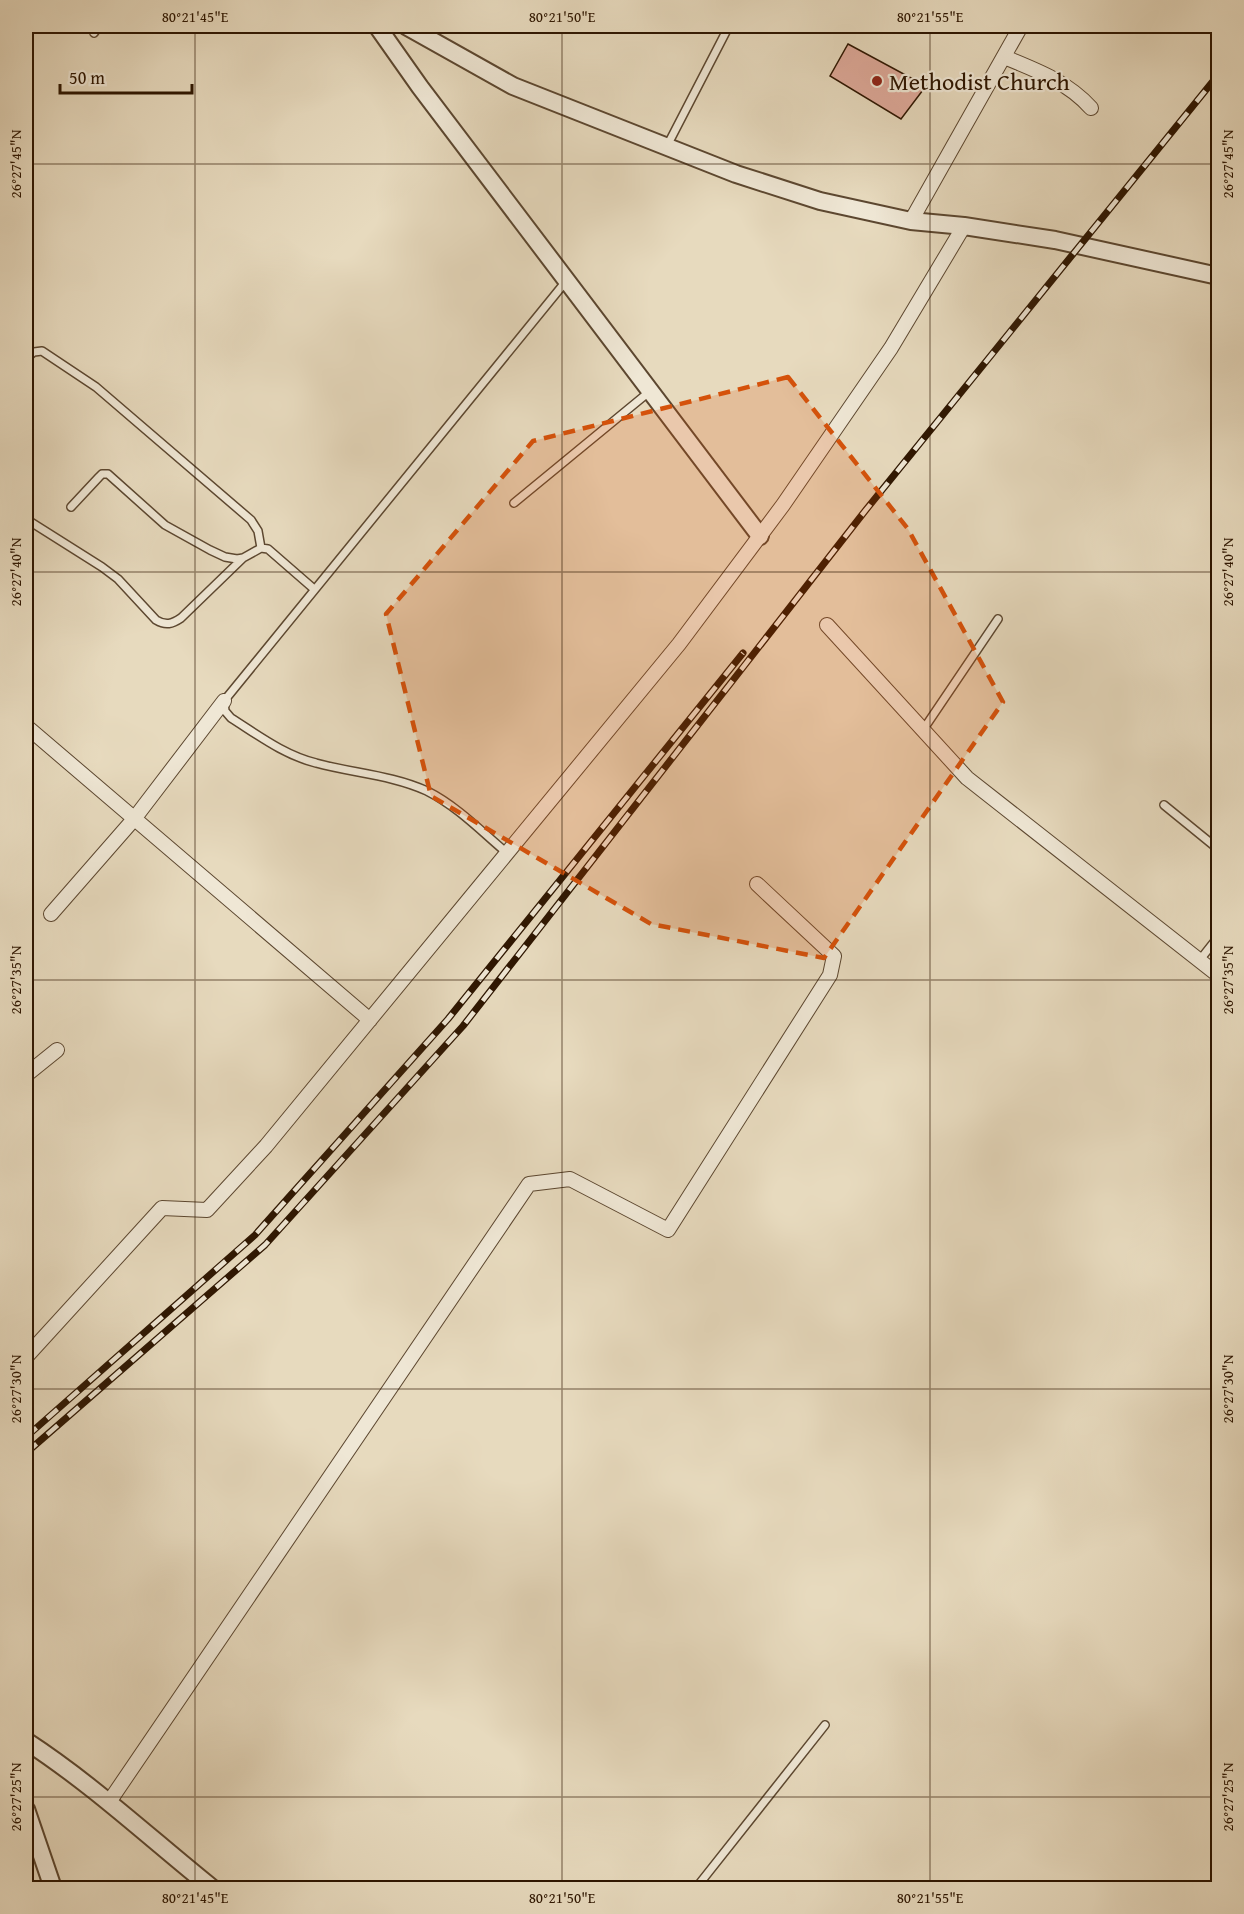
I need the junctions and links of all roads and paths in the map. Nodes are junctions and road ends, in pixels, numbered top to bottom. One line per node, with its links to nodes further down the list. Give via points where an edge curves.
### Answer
1 (99, 26): 6 (lane)
2 (376, 26): 13 (street)
3 (407, 26): 9 (street, via 513,86)
4 (729, 26): 9 (lane)
5 (1021, 26): 7 (street)
6 (94, 33)
7 (1004, 57): 8 (street, via 1050,77); 10 (street)
8 (1091, 108)
9 (667, 146): 10 (street, via 736,174 820,201)
10 (911, 222): 11 (street)
11 (964, 226): 12 (street, via 1055,240); 19 (street, via 891,348)
12 (1218, 276)
13 (567, 280): 15 (street); 22 (lane)
14 (26, 358): 20 (lane, via 42,351 96,387 251,520)
15 (650, 390): 16 (lane); 19 (street)
16 (514, 503)
17 (71, 507): 21 (lane, via 102,474 108,474 165,525 225,557)
18 (26, 519): 21 (lane, via 118,579 162,624 181,618)
19 (760, 536): 33 (street, via 679,644)
20 (261, 548): 21 (lane); 22 (lane, via 271,551)
21 (243, 558)
22 (314, 588): 27 (lane)
23 (1218, 615): 26 (lane)
24 (998, 619): 29 (lane)
25 (827, 625): 29 (street)
26 (1218, 646)
27 (224, 701): 31 (street); 33 (lane, via 225,711 231,717 297,757 411,784 429,792)
28 (26, 726): 31 (street)
29 (923, 730): 37 (street, via 967,778)
30 (1164, 805): 32 (lane)
31 (134, 819): 35 (street); 39 (street)
32 (1218, 849)
33 (507, 853): 39 (street)
34 (757, 884): 45 (street, via 834,956 830,975 668,1230 570,1179 529,1184)
35 (51, 914)
36 (1218, 937): 37 (lane)
37 (1199, 961): 38 (street)
38 (1218, 975)
39 (370, 1020): 42 (street, via 266,1146 207,1210 162,1208)
40 (57, 1050): 41 (street)
41 (26, 1075)
42 (26, 1357)
43 (825, 1725): 49 (lane)
44 (26, 1741): 45 (street)
45 (109, 1802): 48 (street)
46 (26, 1809): 47 (street)
47 (53, 1888)
48 (212, 1888)
49 (696, 1888)

